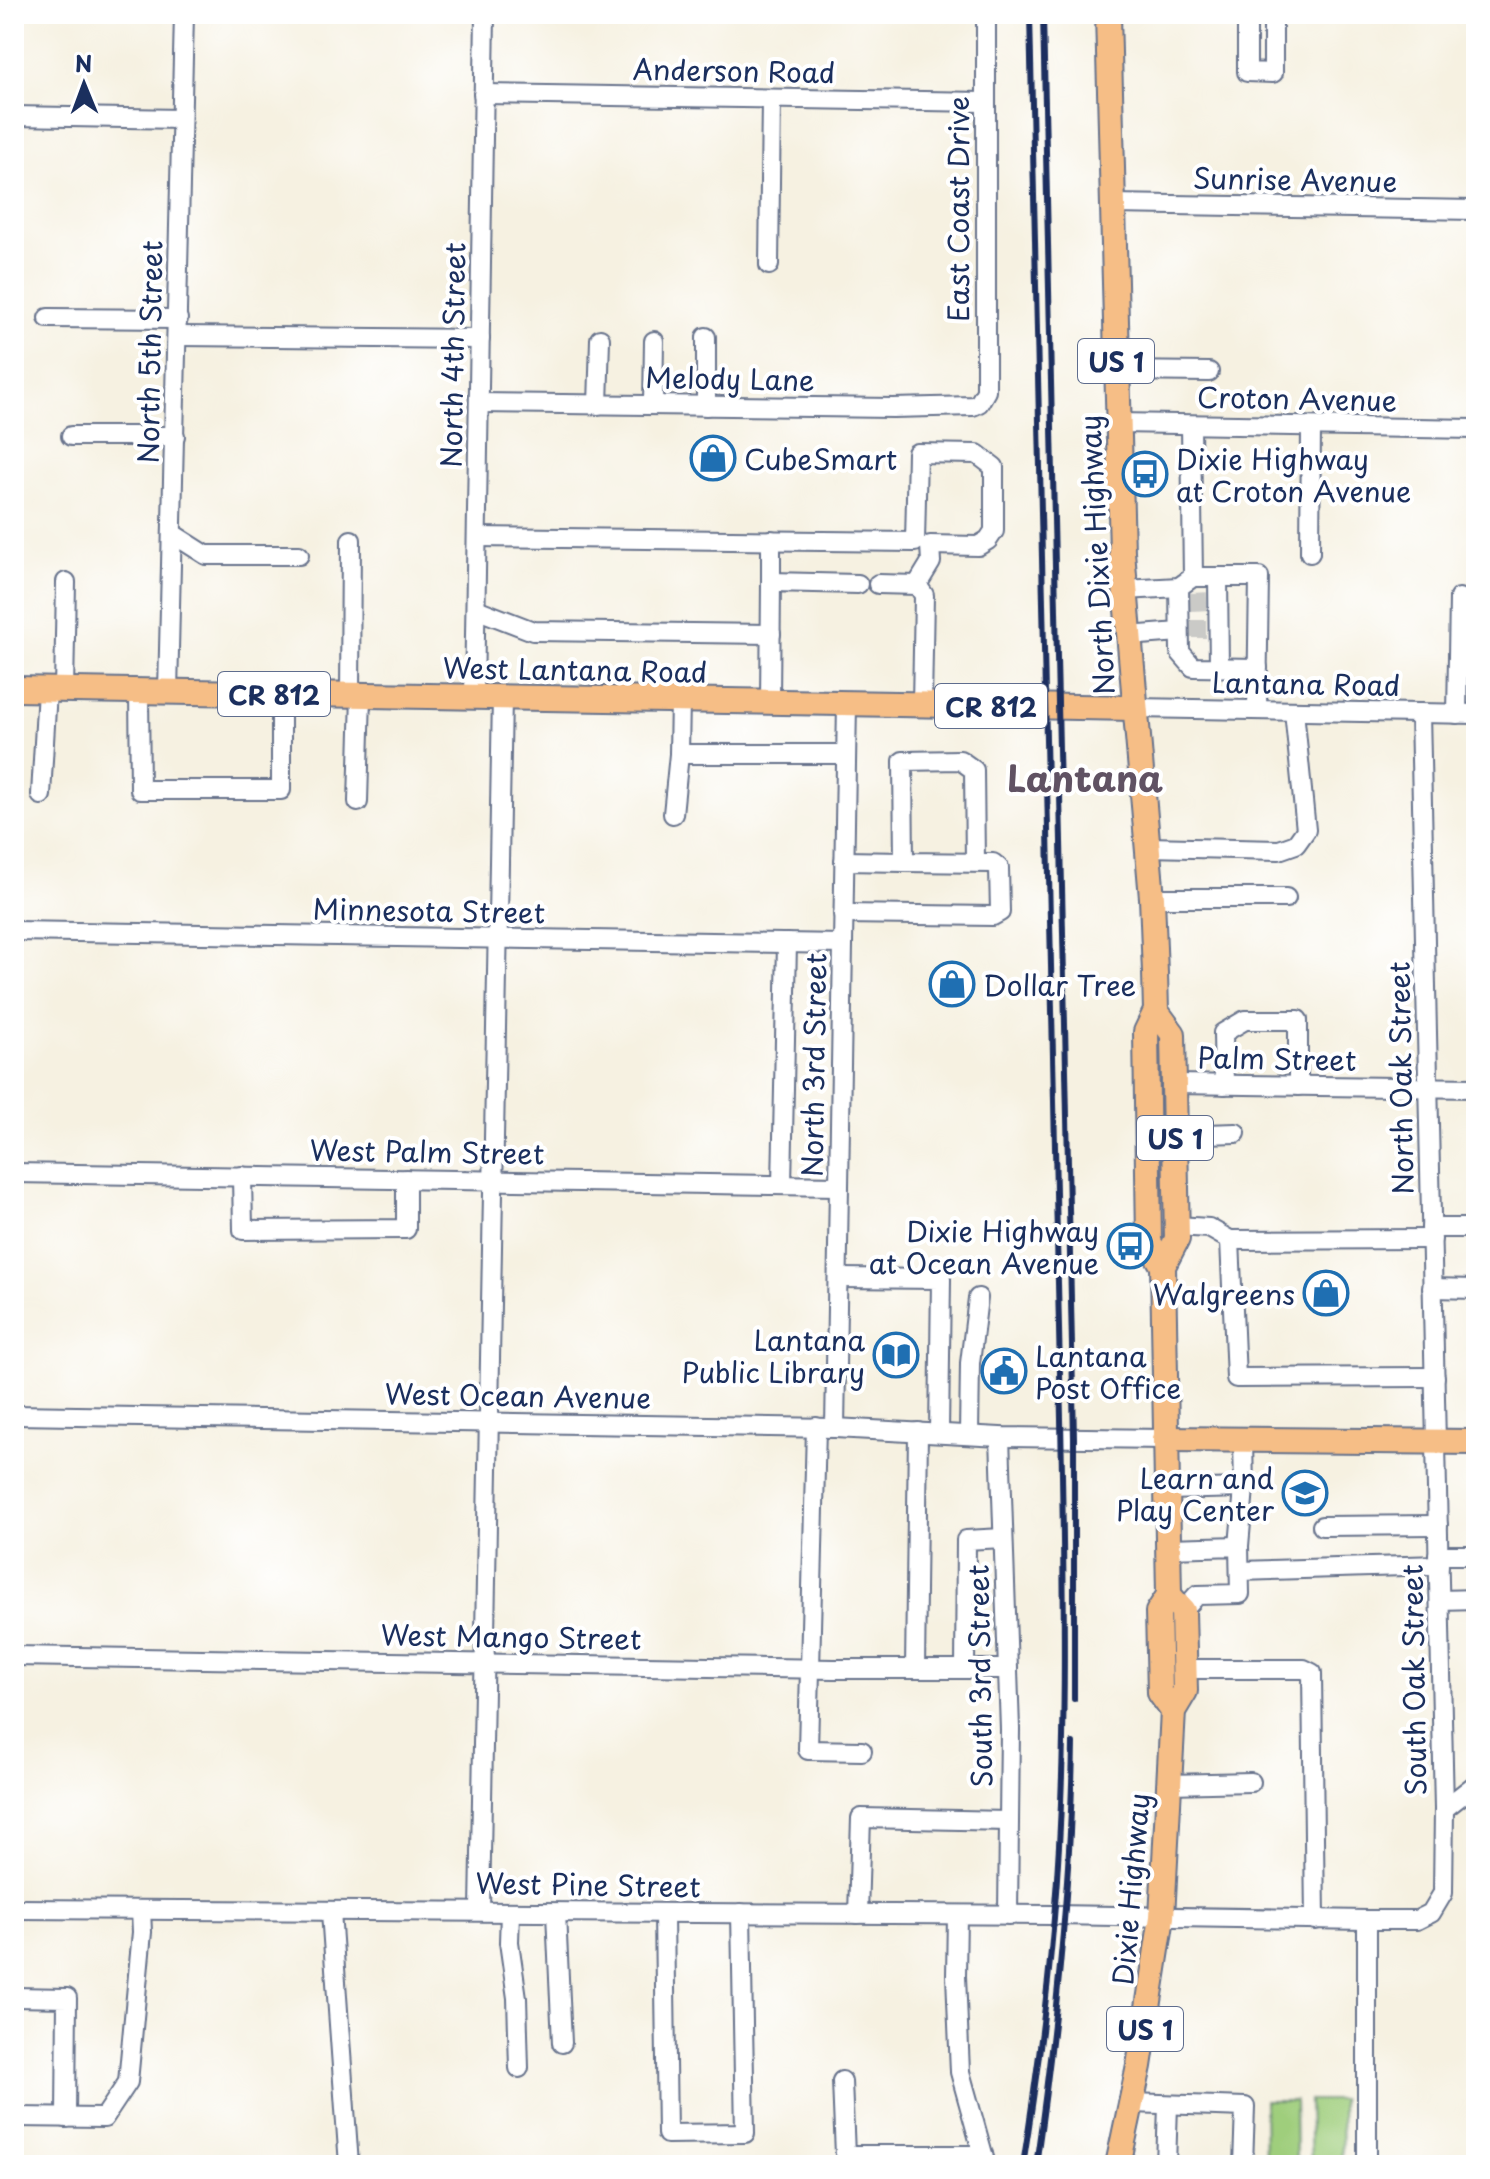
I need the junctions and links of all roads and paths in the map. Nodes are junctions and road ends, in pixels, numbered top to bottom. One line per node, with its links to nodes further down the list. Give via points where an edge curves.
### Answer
1 (184, 14): 11 (street, North 5th Street)
2 (485, 14): 7 (street, North 4th Street)
3 (986, 14): 9 (street, East Coast Drive)
4 (1108, 14): 12 (main road, North Dixie Highway / US 1)
5 (1247, 14): 6 (street, via 1247,72 1273,73)
6 (1273, 14)
7 (483, 94): 8 (street, Anderson Road); 18 (street, North 4th Street)
8 (771, 99): 9 (street, Anderson Road); 14 (street)
9 (985, 102): 24 (street, East Coast Drive, via 986,391)
10 (14, 116): 11 (street)
11 (181, 119): 16 (street, North 5th Street)
12 (1112, 204): 13 (street, Sunrise Avenue); 21 (main road, North Dixie Highway / US 1)
13 (1476, 210)
14 (769, 265)
15 (48, 318): 16 (street)
16 (178, 327): 18 (street); 33 (street, North 5th Street)
17 (706, 337): 27 (street)
18 (480, 339): 23 (street, North 4th Street)
19 (600, 339): 25 (street)
20 (654, 341): 26 (street)
21 (1117, 371): 22 (street); 28 (main road, North Dixie Highway / US 1)
22 (1209, 372)
23 (479, 403): 25 (street, Melody Lane); 35 (street, North 4th Street)
24 (979, 403): 27 (street, Melody Lane, via 893,408)
25 (598, 405): 26 (street, Melody Lane)
26 (653, 405): 27 (street, Melody Lane)
27 (706, 406)
28 (1118, 423): 29 (street, Croton Avenue); 47 (main road, North Dixie Highway / US 1)
29 (1191, 425): 30 (street, Croton Avenue); 48 (street)
30 (1311, 427): 31 (street, Croton Avenue); 39 (street)
31 (1476, 429)
32 (71, 436): 33 (street)
33 (175, 436): 34 (street, North 5th Street)
34 (173, 534): 40 (street, via 206,555); 59 (street, North 5th Street)
35 (477, 537): 37 (street); 50 (street, North 4th Street)
36 (351, 540): 61 (street)
37 (771, 540): 38 (street); 43 (street)
38 (923, 544): 38 (street, via 978,546 988,540 994,531 994,467 988,460 977,454 917,453); 46 (street, via 931,562)
39 (1310, 553)
40 (299, 555)
41 (1218, 578): 48 (street); 54 (street); 55 (street, via 1259,577)
42 (66, 582): 57 (street)
43 (771, 582): 44 (street); 52 (street)
44 (858, 584)
45 (878, 584): 46 (street)
46 (917, 585): 67 (street, via 924,595)
47 (1125, 590): 48 (street); 53 (main road, North Dixie Highway / US 1)
48 (1185, 592): 51 (street)
49 (1459, 598): 72 (street)
50 (476, 609): 52 (street, via 533,631); 62 (street, North 4th Street)
51 (1182, 630): 53 (street); 54 (street, via 1180,652 1193,667)
52 (771, 634): 65 (street)
53 (1128, 636): 68 (main road, North Dixie Highway / US 1)
54 (1219, 667): 55 (street)
55 (1258, 668): 69 (street)
56 (14, 689): 57 (main road, West Lantana Road / CR 812)
57 (56, 690): 58 (main road, West Lantana Road / CR 812); 75 (street)
58 (139, 691): 59 (main road, West Lantana Road / CR 812); 60 (street, via 140,790 281,790)
59 (168, 692): 60 (main road, West Lantana Road / CR 812)
60 (281, 694): 61 (main road, West Lantana Road / CR 812)
61 (356, 695): 62 (main road, West Lantana Road / CR 812); 76 (street)
62 (474, 697): 63 (main road, West Lantana Road / CR 812)
63 (502, 697): 64 (main road, West Lantana Road / CR 812); 86 (street)
64 (680, 700): 65 (main road, West Lantana Road / CR 812); 73 (street)
65 (770, 702): 66 (main road, West Lantana Road / CR 812)
66 (847, 703): 67 (main road, West Lantana Road / CR 812); 74 (street, North 3rd Street)
67 (922, 704): 68 (main road, West Lantana Road / CR 812)
68 (1135, 708): 69 (street, Lantana Road); 78 (main road, Dixie Highway / US 1)
69 (1257, 710): 70 (street, Lantana Road)
70 (1294, 711): 71 (street, Lantana Road); 78 (street, via 1306,830 1296,844 1279,850)
71 (1420, 713): 72 (street, Lantana Road); 93 (street, North Oak Street)
72 (1467, 714)
73 (679, 754): 74 (street); 77 (street)
74 (846, 754): 79 (street, North 3rd Street)
75 (41, 795)
76 (358, 802)
77 (673, 814)
78 (1148, 847): 82 (main road, Dixie Highway / US 1)
79 (844, 861): 80 (street); 84 (street, North 3rd Street)
80 (904, 862): 81 (street); 81 (street, via 903,761 960,760 974,770)
81 (975, 862): 84 (street, via 999,868 1000,912 993,916)
82 (1152, 898): 83 (street); 89 (main road, Dixie Highway / US 1)
83 (1286, 898)
84 (843, 914): 88 (street, North 3rd Street)
85 (14, 931): 86 (street, Minnesota Street)
86 (498, 939): 87 (street, Minnesota Street); 100 (street)
87 (787, 943): 88 (street, Minnesota Street); 101 (street)
88 (843, 944): 102 (street, North 3rd Street)
89 (1156, 1011): 90 (main road, Dixie Highway / US 1, via 1173,1034); 107 (main road, Dixie Highway / US 1, via 1146,1032 1149,1242)
90 (1174, 1084): 91 (street, Palm Street); 96 (main road, Dixie Highway / US 1)
91 (1224, 1085): 92 (street, Palm Street); 92 (street, via 1223,1033 1245,1020 1298,1020)
92 (1298, 1086): 93 (street, Palm Street)
93 (1428, 1088): 94 (street, Palm Street); 105 (street, North Oak Street)
94 (1476, 1088)
95 (1236, 1133): 96 (street)
96 (1175, 1135): 103 (main road, Dixie Highway / US 1)
97 (14, 1173): 98 (street, West Palm Street)
98 (242, 1176): 99 (street, West Palm Street); 99 (street, via 243,1230 406,1229)
99 (406, 1179): 100 (street, West Palm Street)
100 (494, 1180): 101 (street, West Palm Street); 114 (street)
101 (782, 1185): 102 (street, West Palm Street)
102 (839, 1186): 108 (street, North 3rd Street)
103 (1177, 1226): 106 (street, via 1209,1228); 107 (main road, Dixie Highway / US 1, via 1177,1239)
104 (1476, 1228): 105 (street)
105 (1431, 1234): 106 (street); 109 (street, North Oak Street)
106 (1230, 1240): 112 (street, via 1236,1378)
107 (1163, 1266): 120 (main road, Dixie Highway / US 1)
108 (838, 1278): 115 (street, North 3rd Street); 117 (street, via 941,1279)
109 (1432, 1288): 110 (street); 112 (street, North Oak Street)
110 (1476, 1289)
111 (978, 1298): 118 (street)
112 (1435, 1377): 122 (street, North Oak Street)
113 (14, 1415): 114 (street, West Ocean Avenue)
114 (490, 1422): 115 (street, West Ocean Avenue); 138 (street)
115 (826, 1428): 116 (street, West Ocean Avenue); 139 (street, North 3rd Street)
116 (918, 1432): 117 (street, West Ocean Avenue); 140 (street)
117 (939, 1433): 118 (street, West Ocean Avenue)
118 (969, 1435): 119 (street, West Ocean Avenue)
119 (1000, 1437): 120 (street, West Ocean Avenue); 128 (street, South 3rd Street)
120 (1165, 1439): 121 (main road); 125 (main road, Dixie Highway / US 1)
121 (1243, 1440): 122 (main road); 124 (street)
122 (1436, 1441): 123 (main road); 126 (street, South Oak Street)
123 (1476, 1442)
124 (1244, 1488): 125 (street); 129 (street)
125 (1167, 1490): 130 (main road, Dixie Highway / US 1)
126 (1438, 1525): 127 (street); 132 (street, South Oak Street)
127 (1322, 1526)
128 (1003, 1538): 141 (street, via 966,1540); 142 (street, South 3rd Street)
129 (1239, 1546): 130 (street); 133 (street)
130 (1168, 1548): 136 (main road, Dixie Highway / US 1)
131 (1476, 1555): 132 (street)
132 (1438, 1560): 133 (street); 135 (street, South Oak Street)
133 (1240, 1571): 136 (street, via 1240,1594 1197,1595)
134 (1476, 1599): 135 (street)
135 (1440, 1600): 149 (street, South Oak Street)
136 (1176, 1603): 143 (main road, Dixie Highway / US 1); 144 (main road, Dixie Highway / US 1, via 1158,1612 1160,1693)
137 (14, 1656): 138 (street, West Mango Street)
138 (486, 1664): 139 (street, West Mango Street); 153 (street)
139 (810, 1669): 140 (street, West Mango Street); 145 (street, North 3rd Street, via 808,1750)
140 (915, 1669): 141 (street, West Mango Street)
141 (965, 1669): 142 (street, West Mango Street)
142 (1008, 1669): 150 (street, South 3rd Street)
143 (1185, 1669): 144 (main road, Dixie Highway / US 1, via 1185,1691); 164 (street, via 1312,1673)
144 (1173, 1711): 147 (main road, Dixie Highway / US 1)
145 (862, 1751)
146 (1251, 1782): 147 (street)
147 (1170, 1784): 163 (main road, Dixie Highway / US 1)
148 (1476, 1784): 149 (street)
149 (1444, 1809): 159 (street, South Oak Street, via 1443,1893)
150 (1009, 1821): 160 (street, via 861,1818); 162 (street, South 3rd Street)
151 (14, 1909): 152 (street, West Pine Street)
152 (141, 1910): 154 (street, West Pine Street); 173 (street, via 128,2082 104,2118)
153 (480, 1910): 154 (street, West Pine Street); 155 (street, West Pine Street)
154 (331, 1912): 175 (street)
155 (510, 1912): 156 (street, West Pine Street); 168 (street)
156 (556, 1913): 157 (street, West Pine Street); 167 (street)
157 (664, 1913): 158 (street, West Pine Street); 158 (street, via 667,2134 745,2133)
158 (741, 1913): 160 (street, West Pine Street)
159 (1431, 1913): 165 (street, West Pine Street, via 1417,1920)
160 (858, 1914): 161 (street, West Pine Street)
161 (957, 1915): 162 (street, West Pine Street); 174 (street, via 960,2072)
162 (1008, 1915): 163 (street, West Pine Street)
163 (1162, 1917): 164 (street, West Pine Street); 170 (main road, Dixie Highway / US 1)
164 (1315, 1920): 165 (street, West Pine Street)
165 (1367, 1920): 179 (street)
166 (14, 1997): 173 (street, via 67,1998)
167 (562, 2043)
168 (519, 2068)
169 (842, 2081): 174 (street, via 845,2155)
170 (1132, 2103): 171 (street); 176 (main road, Dixie Highway / US 1)
171 (1168, 2105): 177 (street); 178 (street, via 1245,2107)
172 (14, 2117): 173 (street)
173 (66, 2118)
174 (985, 2160)
175 (349, 2165)
176 (1118, 2165)
177 (1166, 2165)
178 (1243, 2165)
179 (1367, 2165)

